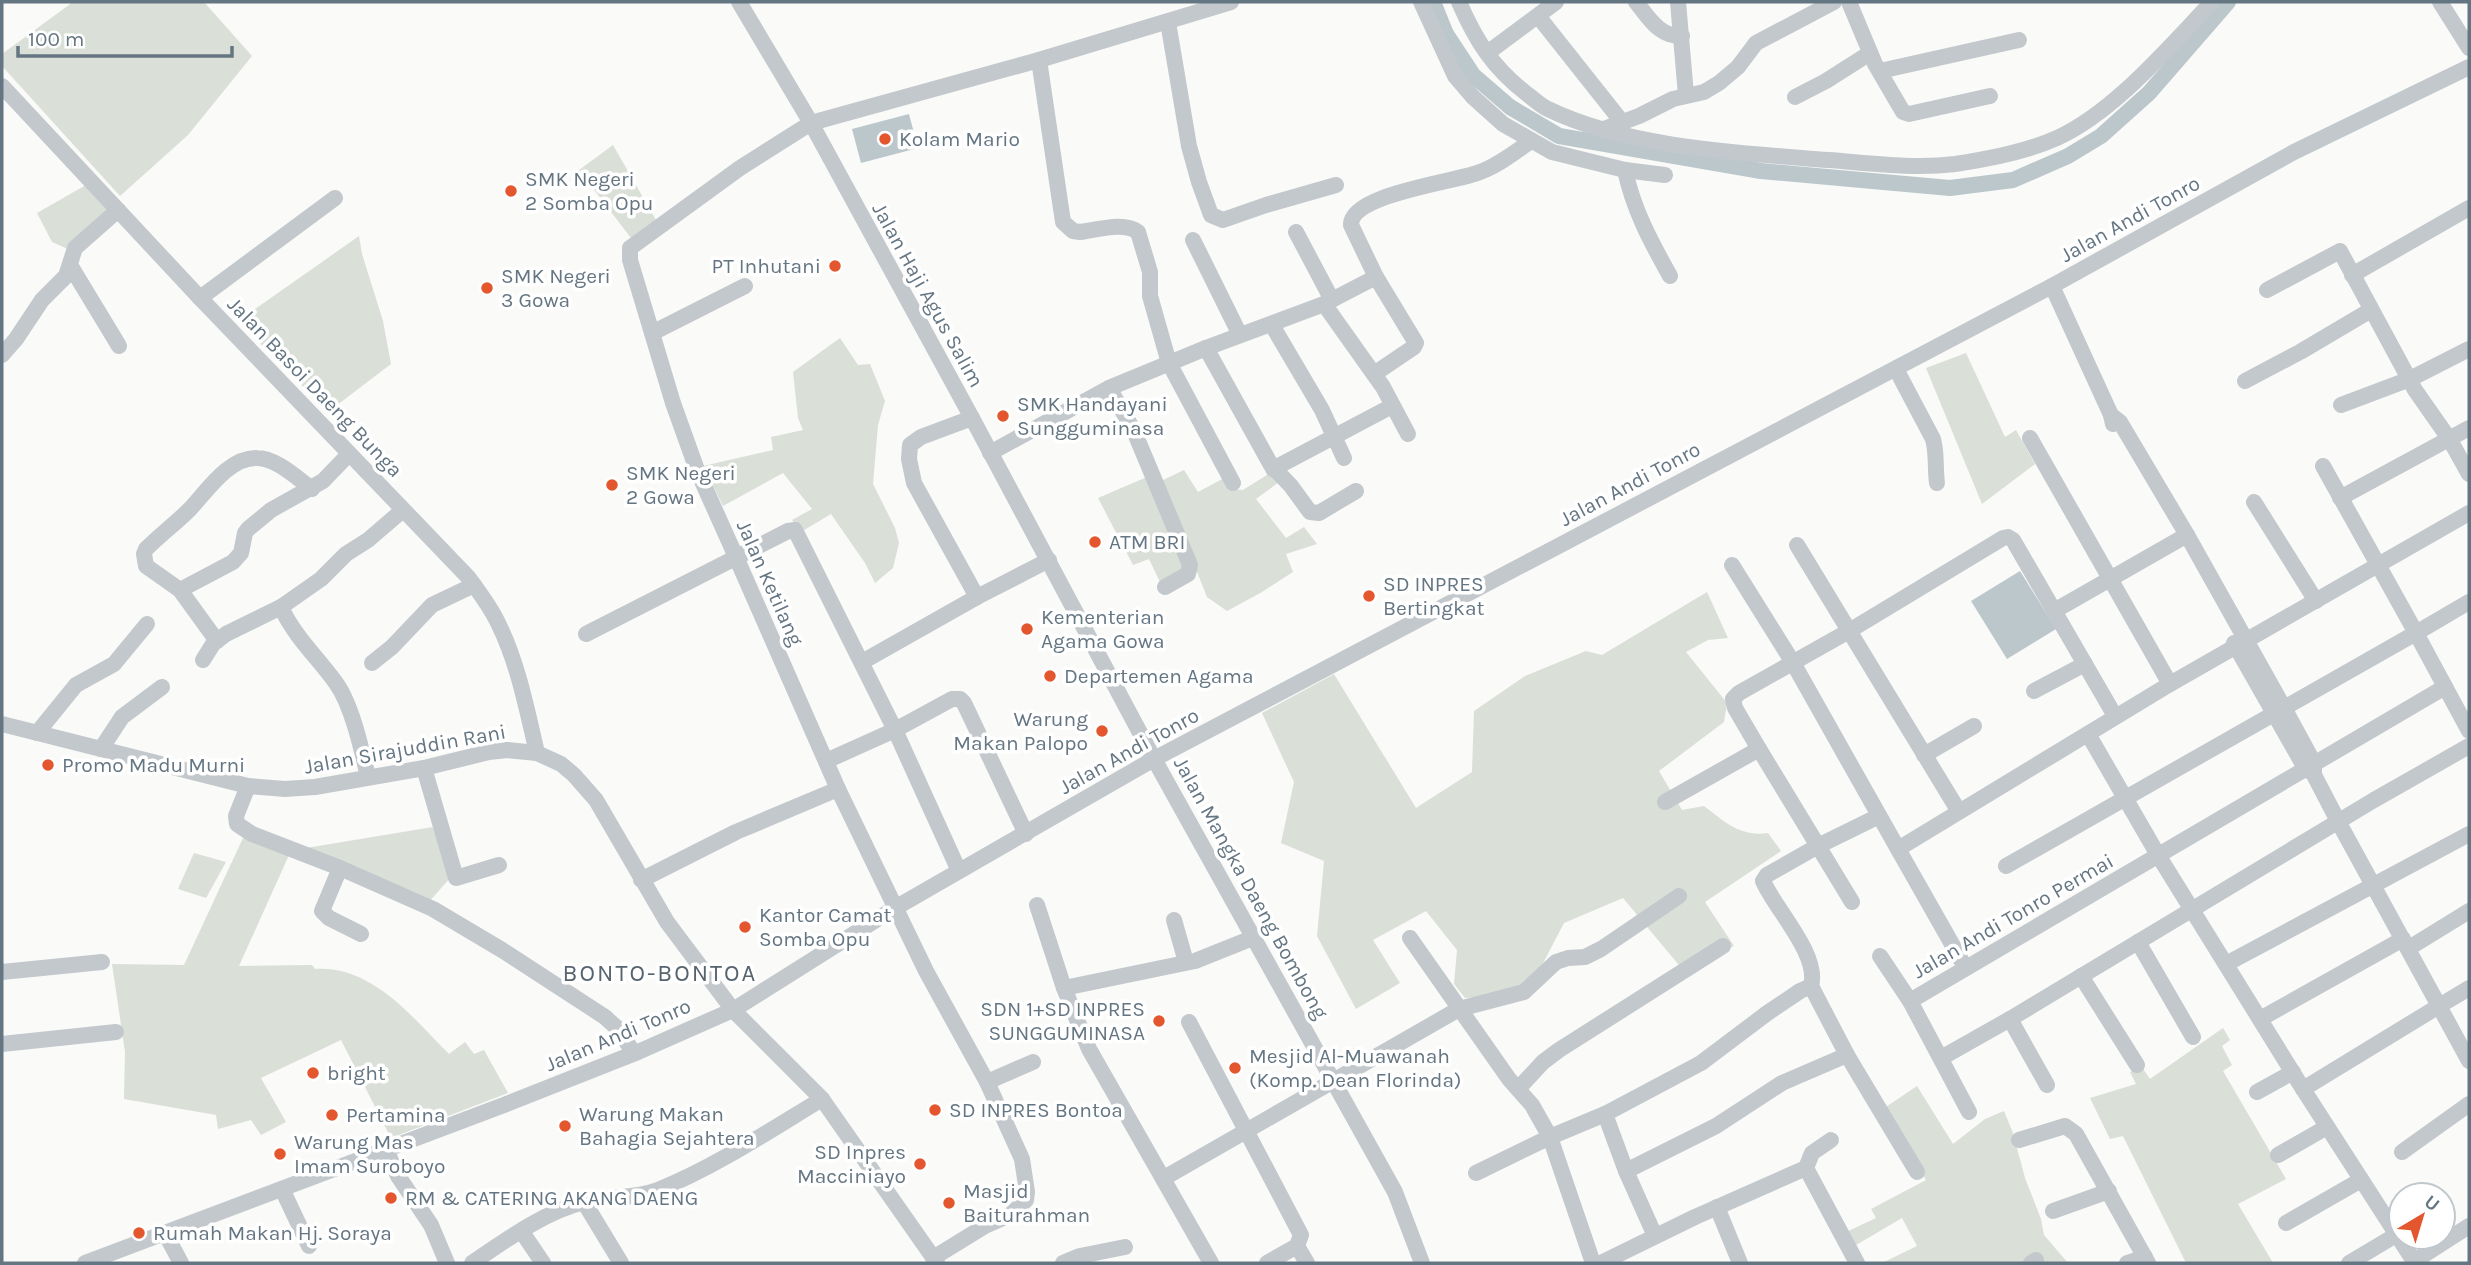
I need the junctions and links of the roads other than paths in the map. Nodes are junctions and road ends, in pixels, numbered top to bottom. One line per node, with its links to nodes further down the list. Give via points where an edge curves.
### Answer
1 (740, 2): 27 (street, Jalan Haji Agus Salim)
2 (1231, 2): 13 (street)
3 (1421, 2): 29 (street, via 1455,76 1503,124)
4 (1459, 2): 28 (street, via 1490,60 1513,83 1546,108)
5 (1556, 2): 12 (street)
6 (1636, 2): 14 (street, via 1662,32)
7 (1678, 2): 14 (street)
8 (1833, 2): 23 (street, via 1756,43 1719,83)
9 (1849, 2): 18 (street)
10 (2211, 2): 28 (street, via 2108,106 2059,137 2014,152 1955,164 1914,166 1715,150)
11 (2440, 2): 16 (street)
12 (1538, 16): 17 (street); 26 (street)
13 (1168, 22): 19 (street); 32 (street, via 1189,146 1211,215 1223,220)
14 (1682, 36): 23 (street)
15 (2019, 40): 21 (street)
16 (2469, 48)
17 (1490, 51)
18 (1870, 53): 21 (street); 25 (street)
19 (1040, 60): 27 (street); 55 (street, via 1063,222 1080,232 1124,227 1138,233)
20 (2469, 67): 43 (street, Jalan Andi Tonro, via 2294,152)
21 (1880, 71): 24 (street, via 1898,106 1909,114)
22 (2, 86): 35 (street, Jalan Basoi Daeng Bunga)
23 (1686, 95): 26 (street)
24 (1990, 96)
25 (1795, 97)
26 (1622, 122): 28 (street)
27 (811, 123): 49 (street, Jalan Ketilang, via 630,248); 63 (street, Jalan Haji Agus Salim)
28 (1604, 129)
29 (1531, 141): 30 (street, via 1552,152); 40 (street, via 1480,172 1376,200 1355,212 1351,225)
30 (1625, 170): 31 (street); 41 (street, via 1635,208)
31 (1665, 174)
32 (1336, 185)
33 (335, 198): 45 (street)
34 (2469, 208): 39 (street)
35 (118, 210): 38 (street, via 75,248); 45 (street, Jalan Basoi Daeng Bunga)
36 (1296, 232): 46 (street)
37 (1193, 240): 50 (street)
38 (70, 265): 51 (street); 54 (street)
39 (2352, 275): 44 (street, via 2340,251); 47 (street)
40 (1376, 276): 46 (street); 57 (street, via 1416,344)
41 (1670, 276)
42 (746, 286): 49 (street)
43 (2052, 286): 56 (street, Jalan Andi Tonro); 83 (street, via 2116,418 2113,424)
44 (2267, 290)
45 (200, 298): 70 (street, Jalan Basoi Daeng Bunga)
46 (1328, 302): 48 (street); 57 (street)
47 (2371, 310): 58 (street); 59 (street)
48 (1272, 325): 50 (street); 66 (street)
49 (652, 333): 85 (street, Jalan Ketilang, via 698,470)
50 (1240, 335): 52 (street)
51 (119, 346)
52 (1206, 348): 55 (street); 73 (street)
53 (2469, 349): 58 (street)
54 (2, 355)
55 (1170, 363): 60 (street); 75 (street)
56 (1896, 369): 76 (street, via 1933,439); 126 (street, Jalan Andi Tonro)
57 (1374, 374): 62 (street)
58 (2410, 379): 61 (street); 68 (street)
59 (2245, 381)
60 (1109, 387): 69 (street); 91 (street, via 1134,431 1190,565 1188,574)
61 (2341, 405)
62 (1392, 406): 65 (street); 66 (street)
63 (972, 418): 69 (street, Jalan Haji Agus Salim); 93 (street, via 921,437 911,445 909,459 914,483)
64 (2469, 428): 68 (street)
65 (1408, 434)
66 (1334, 437): 71 (street); 73 (street)
67 (2029, 438): 89 (street)
68 (2450, 440): 74 (street); 79 (street)
69 (990, 453): 86 (street, Jalan Haji Agus Salim)
70 (349, 454): 77 (street); 81 (street, Jalan Basoi Daeng Bunga)
71 (1344, 458)
72 (2322, 466): 79 (street)
73 (1273, 469): 78 (street, via 1312,513)
74 (2469, 474)
75 (1233, 483)
76 (1937, 483)
77 (312, 489): 92 (street, via 294,496 248,529 241,553 233,562); 92 (street, via 278,465 257,457 243,460 223,474 144,554 146,566)
78 (1356, 491)
79 (2340, 498): 88 (street)
80 (2254, 502): 94 (street)
81 (402, 510): 90 (street, Jalan Basoi Daeng Bunga); 96 (street)
82 (2469, 513): 88 (street)
83 (2182, 538): 89 (street); 103 (street)
84 (1797, 545): 99 (street)
85 (736, 557): 101 (street); 106 (street, via 795,530); 127 (street, Jalan Ketilang)
86 (1048, 560): 93 (street); 126 (street, Jalan Haji Agus Salim)
87 (1732, 565): 105 (street)
88 (2378, 567): 94 (street); 100 (street)
89 (2110, 579): 97 (street); 109 (street)
90 (474, 585): 107 (street, via 432,606); 124 (street, Jalan Basoi Daeng Bunga, via 499,625 521,686)
91 (1165, 587)
92 (180, 590): 102 (street)
93 (977, 597): 106 (street)
94 (2316, 601): 103 (street)
95 (2469, 602): 100 (street)
96 (281, 607): 102 (street); 130 (street, via 338,686)
97 (2054, 611): 99 (street, via 2008,537); 108 (street)
98 (147, 625): 119 (street, via 114,664 76,685)
99 (1849, 631): 105 (street); 125 (street)
100 (2416, 633): 111 (street); 113 (street)
101 (586, 634)
102 (217, 640): 104 (street)
103 (2241, 645): 109 (street); 113 (street)
104 (203, 660)
105 (1792, 661): 123 (street, via 1733,699); 136 (street)
106 (862, 662): 117 (street)
107 (372, 663)
108 (2085, 664): 112 (street); 114 (street)
109 (2170, 684): 114 (street)
110 (162, 687): 122 (street, via 122,717)
111 (2445, 687): 118 (street); 129 (street, Jalan Andi Tonro Permai)
112 (2034, 691)
113 (2279, 711): 129 (street); 133 (street)
114 (2115, 716): 120 (street)
115 (2, 724): 119 (street, Jalan Sirajuddin Rani)
116 (1974, 726): 125 (street)
117 (895, 730): 127 (street); 138 (street, via 960,699); 146 (street)
118 (2469, 731)
119 (37, 733): 122 (street, Jalan Sirajuddin Rani)
120 (2088, 734): 133 (street); 135 (street)
121 (2469, 746): 137 (street)
122 (102, 749): 131 (street, Jalan Sirajuddin Rani)
123 (1759, 749): 134 (street); 140 (street)
124 (537, 753): 128 (street, Jalan Sirajuddin Rani, via 489,752); 147 (street, Jalan Sirajuddin Rani, via 561,764 589,791)
125 (1924, 755): 135 (street)
126 (1154, 759): 138 (street, Jalan Andi Tonro); 157 (street, Jalan Mangka Daeng Bombong)
127 (826, 761): 132 (street, Jalan Ketilang)
128 (424, 768): 130 (street, Jalan Sirajuddin Rani); 143 (street, via 456,878)
129 (2311, 768): 137 (street); 142 (street, Jalan Andi Tonro Permai)
130 (368, 777): 131 (street, Jalan Sirajuddin Rani, via 299,789)
131 (248, 786): 145 (street, via 235,820 240,828)
132 (838, 789): 147 (street, via 736,832); 152 (street, Jalan Ketilang)
133 (2125, 798): 142 (street); 144 (street)
134 (1665, 802)
135 (1958, 810): 141 (street)
136 (1879, 816): 140 (street); 141 (street)
137 (2339, 823): 148 (street); 153 (street)
138 (1026, 834): 146 (street, Jalan Andi Tonro)
139 (2469, 834): 148 (street)
140 (1818, 846): 150 (street); 169 (street, via 1763,881 1808,959)
141 (1898, 849): 166 (street)
142 (2158, 855): 153 (street); 166 (street, Jalan Andi Tonro Permai)
143 (499, 865)
144 (2006, 866)
145 (340, 868): 156 (street, via 323,911); 182 (street, via 424,905 502,950 605,1017)
146 (960, 871): 152 (street, Jalan Andi Tonro)
147 (641, 880): 175 (street, Jalan Sirajuddin Rani)
148 (2374, 884): 160 (street); 165 (street)
149 (1679, 896): 174 (street, via 1585,957 1556,962 1524,992)
150 (1852, 902)
151 (1037, 905): 170 (street)
152 (895, 908): 175 (street, Jalan Andi Tonro); 190 (street, Jalan Ketilang)
153 (2191, 908): 159 (street); 165 (street)
154 (2469, 911): 160 (street)
155 (1174, 920): 163 (street)
156 (361, 934)
157 (1255, 937): 163 (street); 189 (street, Jalan Mangka Daeng Bombong)
158 (1410, 938): 174 (street)
159 (2137, 942): 168 (street); 180 (street)
160 (2406, 943): 173 (street); 177 (street)
161 (1723, 946): 193 (street, via 1559,1050)
162 (1880, 956): 172 (street)
163 (1186, 961): 170 (street)
164 (102, 962): 167 (street)
165 (2226, 964): 177 (street)
166 (1965, 967): 172 (street, Jalan Andi Tonro Permai)
167 (2, 972)
168 (2081, 976): 176 (street); 187 (street)
169 (1811, 986): 183 (street); 198 (street, via 1701,1063)
170 (1064, 988): 211 (street, via 1089,1049)
171 (2469, 988): 173 (street)
172 (1910, 1001): 184 (street, Jalan Andi Tonro Permai)
173 (2439, 1006): 185 (street); 192 (street)
174 (1459, 1009): 189 (street); 193 (street)
175 (733, 1010): 182 (street, Jalan Andi Tonro); 195 (street, Jalan Sirajuddin Rani)
176 (2010, 1019): 184 (street); 191 (street)
177 (2260, 1020): 188 (street)
178 (1189, 1022): 200 (street)
179 (116, 1032): 181 (street)
180 (2193, 1037)
181 (2, 1044)
182 (634, 1053): 204 (street, Jalan Andi Tonro)
183 (1847, 1055): 208 (street, via 1782,1083 1716,1126); 209 (street)
184 (1941, 1058): 197 (street, Jalan Andi Tonro Permai)
185 (2469, 1061)
186 (1033, 1062): 190 (street)
187 (2137, 1065)
188 (2293, 1072): 192 (street); 194 (street)
189 (1333, 1081): 200 (street); 241 (street, Jalan Mangka Daeng Bombong, via 1395,1192)
190 (987, 1082): 229 (street, Jalan Ketilang, via 1022,1159 1027,1197 1010,1215 985,1226)
191 (2047, 1086)
192 (2303, 1088): 199 (street)
193 (1518, 1089): 201 (street)
194 (2257, 1092)
195 (822, 1099): 215 (street, via 659,1190); 229 (street, Jalan Sirajuddin Rani)
196 (2469, 1104): 205 (street)
197 (1969, 1112)
198 (1605, 1114): 201 (street); 208 (street)
199 (2327, 1127): 206 (street); 212 (street)
200 (1248, 1132): 211 (street); 226 (street, via 1301,1235)
201 (1550, 1138): 210 (street); 242 (street)
202 (1831, 1140): 207 (street, via 1812,1153)
203 (2020, 1140): 214 (street, via 2065,1126 2076,1134)
204 (386, 1150): 213 (street, Jalan Andi Tonro); 233 (street, via 431,1225)
205 (2402, 1152)
206 (2278, 1155)
207 (1806, 1168): 216 (street); 245 (street)
208 (1626, 1171): 223 (street)
209 (1917, 1172)
210 (1476, 1173)
211 (1164, 1178): 238 (street)
212 (2361, 1180): 218 (street); 219 (street)
213 (282, 1189): 222 (street, Jalan Andi Tonro); 225 (street)
214 (2109, 1191): 217 (street); 228 (street)
215 (584, 1202): 221 (street); 236 (street)
216 (1717, 1208): 223 (street); 244 (street)
217 (2053, 1211)
218 (2387, 1221)
219 (2286, 1223)
220 (2469, 1226): 230 (street)
221 (522, 1232): 234 (street); 235 (street)
222 (165, 1233): 231 (street, Jalan Andi Tonro); 232 (street)
223 (1655, 1236): 243 (street)
224 (2387, 1240): 247 (street)
225 (309, 1246)
226 (1297, 1246): 239 (street); 240 (street)
227 (1125, 1247): 237 (street)
228 (2147, 1260): 246 (street)
229 (935, 1261)
230 (2414, 1262)
231 (85, 1263)
232 (181, 1263)
233 (447, 1263)
234 (472, 1263)
235 (543, 1263)
236 (621, 1263)
237 (1063, 1263)
238 (1211, 1263)
239 (1267, 1263)
240 (1307, 1263)
241 (1422, 1263)
242 (1593, 1263)
243 (1601, 1263)
244 (1740, 1263)
245 (1857, 1263)
246 (2127, 1263)
247 (2349, 1263)

